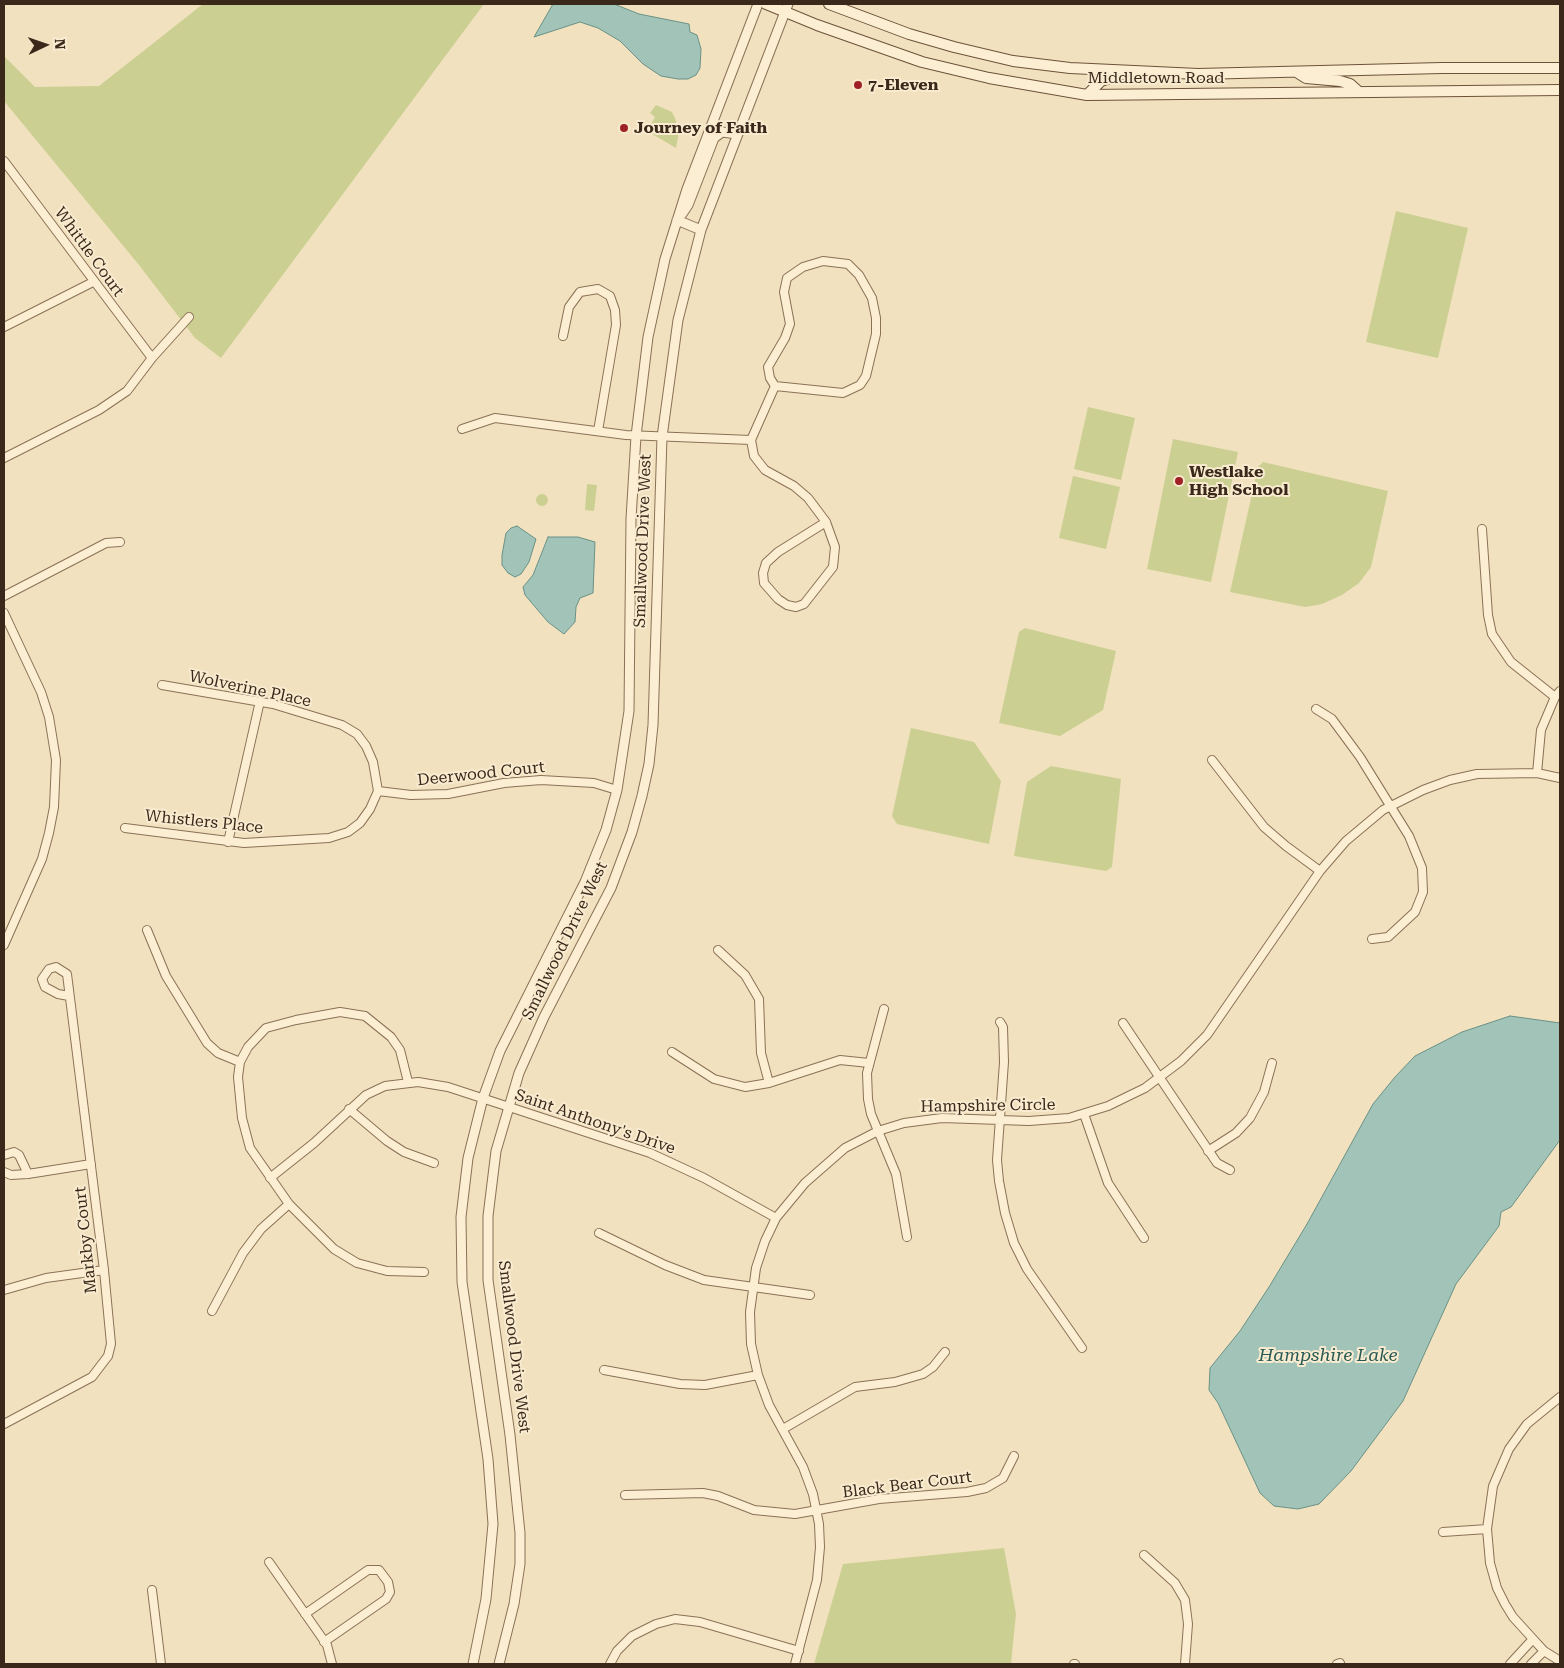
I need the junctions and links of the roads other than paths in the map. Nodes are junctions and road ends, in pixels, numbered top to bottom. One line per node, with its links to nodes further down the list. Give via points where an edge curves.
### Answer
1 (758, 4): 13 (street, Smallwood Drive West)
2 (766, 4): 4 (main road, Middletown Road)
3 (829, 4): 6 (main road, Middletown Road, via 909,34 1013,61)
4 (786, 8): 10 (main road, Middletown Road, via 922,62 989,78); 11 (street, Smallwood Drive West)
5 (1560, 68): 7 (main road, Middletown Road)
6 (1129, 72): 7 (main road, Middletown Road); 10 (main road, via 1101,82)
7 (1296, 72): 9 (main road, via 1306,78 1350,84)
8 (1560, 90): 9 (main road, Middletown Road)
9 (1359, 92): 10 (main road, Middletown Road)
10 (1087, 94)
11 (737, 134): 13 (street, via 722,132 714,138 688,205); 14 (street, Smallwood Drive West)
12 (4, 162): 15 (street, Whittle Court)
13 (677, 220): 14 (street); 23 (street, Smallwood Drive West, via 648,336)
14 (701, 230): 24 (street, Smallwood Drive West, via 678,320)
15 (93, 282): 17 (street); 19 (street, Whittle Court)
16 (189, 317): 19 (street)
17 (4, 327)
18 (563, 336): 22 (street, via 569,308 580,292 598,289 610,296 616,325)
19 (152, 358): 26 (street, via 127,391 99,410)
20 (775, 386): 20 (street, via 768,367 788,332 790,317 784,287 790,274 824,260 848,264 869,291 876,318 875,341 863,382 856,389 843,393); 25 (street)
21 (462, 429): 22 (street, via 495,418)
22 (598, 431): 23 (street)
23 (636, 436): 24 (street); 39 (street, Smallwood Drive West, via 631,519 629,712)
24 (662, 437): 25 (street); 61 (street, Smallwood Drive West, via 653,725 642,796 611,888 541,1025)
25 (751, 440): 27 (street, via 754,456 760,465 804,494)
26 (4, 458)
27 (826, 522): 27 (street, via 766,563 764,583 787,605 796,607 804,604 832,567 834,547)
28 (1482, 529): 33 (street, via 1492,634 1511,662)
29 (120, 542): 30 (street, via 106,543)
30 (4, 596)
31 (4, 613): 47 (street, via 41,692 56,760 54,807 42,859)
32 (162, 686): 34 (street, Wolverine Place)
33 (1557, 694): 37 (street, via 1541,730)
34 (260, 702): 40 (street, Wolverine Place, via 333,721 357,734 373,762); 43 (street)
35 (1316, 709): 41 (street, via 1342,730)
36 (1212, 760): 44 (street, via 1264,827)
37 (1536, 773): 38 (street, Hampshire Circle); 41 (street, Hampshire Circle, via 1477,774 1459,778)
38 (1560, 778)
39 (617, 790): 40 (street, Deerwood Court, via 594,783 541,780 504,783 448,794); 60 (street, Smallwood Drive West, via 606,830 584,882 500,1051)
40 (378, 792): 43 (street, Whistlers Place, via 360,823 339,835 283,842)
41 (1390, 806): 44 (street, Hampshire Circle, via 1346,841); 46 (street, via 1419,856 1423,892 1419,906 1409,919 1388,937)
42 (126, 828): 43 (street, Whistlers Place)
43 (228, 842)
44 (1320, 871): 57 (street, Hampshire Circle, via 1207,1035)
45 (147, 930): 54 (street, via 166,976 207,1043 218,1054)
46 (1372, 939)
47 (4, 945)
48 (718, 950): 59 (street, via 745,975 759,999 761,1053)
49 (69, 996): 69 (street, Markby Court)
50 (884, 1009): 55 (street)
51 (1000, 1022): 64 (street, via 1004,1062)
52 (1124, 1023): 57 (street)
53 (672, 1052): 59 (street, via 707,1076 724,1083 750,1087)
54 (240, 1062): 58 (street, via 254,1039 266,1028 312,1016 351,1013 371,1019 392,1037 400,1050); 73 (street, via 238,1092 246,1137)
55 (869, 1063): 59 (street, via 840,1060); 65 (street, via 868,1099)
56 (1272, 1063): 66 (street, via 1264,1092 1250,1118 1236,1133)
57 (1160, 1078): 63 (street, Hampshire Circle, via 1122,1099); 66 (street)
58 (408, 1082): 60 (street, Saint Anthony's Drive, via 429,1083); 62 (street, Saint Anthony's Drive, via 376,1090)
59 (768, 1084)
60 (483, 1098): 61 (street, Saint Anthony's Drive); 108 (street, Smallwood Drive West, via 468,1158 461,1240 462,1282 488,1458 493,1524 486,1599)
61 (508, 1106): 75 (street, Saint Anthony's Drive, via 650,1153 704,1178); 109 (street, Smallwood Drive West, via 496,1151 487,1248 492,1319 510,1434 520,1564)
62 (350, 1109): 68 (street, via 386,1141); 73 (street, Saint Anthony's Drive)
63 (1084, 1114): 64 (street, Hampshire Circle, via 1044,1120); 78 (street, via 1108,1183)
64 (1001, 1120): 65 (street, Hampshire Circle, via 930,1119); 85 (street, via 998,1181 1014,1243 1036,1285)
65 (878, 1131): 75 (street, Hampshire Circle, via 845,1148 821,1167); 77 (street, via 896,1174)
66 (1208, 1151): 70 (street, via 1217,1163)
67 (4, 1155): 72 (street, via 14,1152 19,1155)
68 (434, 1163)
69 (91, 1164): 72 (street); 79 (street, Markby Court)
70 (1230, 1170)
71 (4, 1172): 72 (street)
72 (28, 1174)
73 (270, 1178): 74 (street)
74 (289, 1204): 80 (street, via 334,1248 357,1263 387,1272); 84 (street, via 261,1229 243,1253)
75 (776, 1218): 81 (street, Hampshire Circle, via 760,1255)
76 (599, 1233): 81 (street, via 688,1274)
77 (907, 1237)
78 (1144, 1238)
79 (104, 1270): 82 (street, via 41,1280); 90 (street, Markby Court, via 111,1344 102,1366 92,1377)
80 (424, 1272)
81 (752, 1288): 83 (street); 88 (street, Hampshire Circle, via 750,1326)
82 (4, 1290)
83 (810, 1295)
84 (212, 1311)
85 (1082, 1348)
86 (945, 1352): 91 (street, via 933,1367 922,1374 895,1382 855,1387)
87 (604, 1370): 88 (street, via 680,1384 705,1385)
88 (758, 1375): 91 (street, Hampshire Circle, via 769,1405)
89 (1560, 1397): 95 (street, via 1527,1424 1509,1449 1493,1486)
90 (4, 1424)
91 (783, 1429): 94 (street, Hampshire Circle, via 804,1467)
92 (1014, 1456): 94 (street, Black Bear Court, via 1002,1478 986,1488 879,1498)
93 (626, 1495): 94 (street, Black Bear Court, via 694,1492 718,1496 768,1513)
94 (817, 1511): 103 (street, Hampshire Circle, via 818,1574)
95 (1486, 1529): 96 (street); 101 (street, via 1497,1588 1513,1617)
96 (1443, 1532)
97 (1144, 1555): 112 (street, via 1175,1582 1185,1600 1188,1624)
98 (269, 1562): 100 (street)
99 (152, 1590): 106 (street)
100 (305, 1614): 102 (street); 102 (street, via 368,1570 379,1570 388,1582 390,1592 386,1599)
101 (1533, 1639): 104 (street); 113 (street)
102 (324, 1642): 107 (street)
103 (799, 1651): 110 (street, via 700,1622 675,1619 632,1636 617,1651); 111 (street, Hampshire Circle)
104 (1544, 1651): 105 (street); 114 (street)
105 (1560, 1661)
106 (161, 1664)
107 (332, 1664)
108 (473, 1664)
109 (499, 1664)
110 (610, 1664)
111 (795, 1664)
112 (1185, 1664)
113 (1510, 1664)
114 (1531, 1664)

